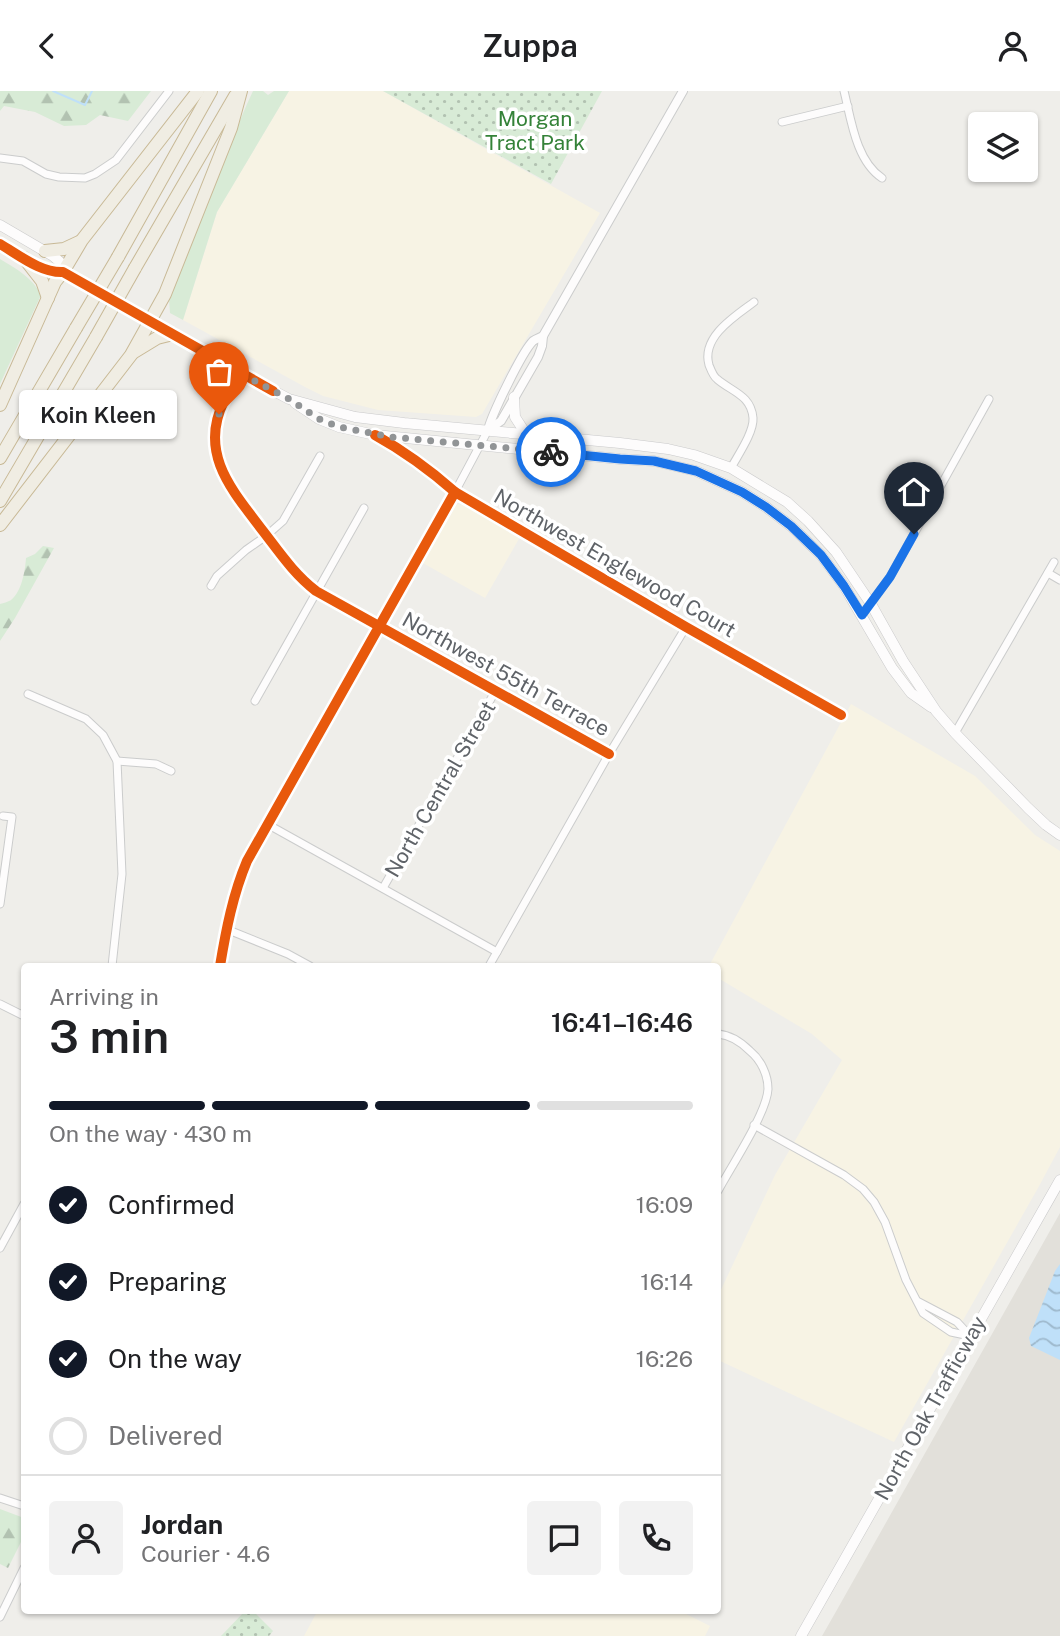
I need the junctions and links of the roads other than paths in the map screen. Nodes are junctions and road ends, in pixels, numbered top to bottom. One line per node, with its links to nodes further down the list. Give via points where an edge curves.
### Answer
1 (169, 91): 9 (street, via 116,160 95,174 59,177 23,161)
2 (198, 91): 12 (highway)
3 (211, 91): 33 (highway, bridge)
4 (240, 91): 19 (highway, via 231,128 165,294); 36 (highway, bridge)
5 (684, 91): 21 (street)
6 (844, 91): 7 (street)
7 (848, 106): 8 (street); 10 (street, via 864,159)
8 (782, 122)
9 (0, 158)
10 (882, 178)
11 (0, 225): 14 (main road)
12 (82, 240): 14 (highway); 16 (highway)
13 (0, 244): 15 (main road)
14 (45, 251): 16 (main road, via 60,262)
15 (24, 258): 16 (main road, via 45,270); 17 (highway, via 42,281)
16 (63, 272): 17 (highway); 19 (main road)
17 (48, 298): 27 (highway)
18 (754, 302): 34 (street, via 720,329 708,352 713,375 744,397 753,416 751,431)
19 (150, 320): 20 (main road); 22 (highway)
20 (173, 334): 22 (highway, via 157,338); 23 (main road)
21 (542, 336): 24 (street, via 538,357); 28 (street, via 522,359)
22 (131, 355): 38 (highway)
23 (240, 373): 25 (main road); 39 (street, Northwest 55th Terrace, via 223,403 216,425 216,448 229,486)
24 (514, 397): 28 (street, via 501,421); 29 (main road, via 515,417)
25 (289, 399): 28 (main road, via 355,417); 30 (main road, via 319,419)
26 (989, 399): 45 (street)
27 (0, 405)
28 (488, 430): 29 (main road); 31 (street)
29 (526, 434): 34 (main road, via 668,449)
30 (375, 435): 31 (main road); 35 (street, Northwest Englewood Court)
31 (480, 445): 35 (street); 46 (main road, via 654,461 696,471 742,492 791,526 821,555)
32 (320, 456): 39 (street, via 283,521)
33 (0, 458)
34 (731, 468): 45 (main road, via 787,502 808,521 836,552)
35 (456, 492): 47 (street); 48 (street, Northwest Englewood Court)
36 (0, 501)
37 (364, 508): 44 (street)
38 (0, 525)
39 (267, 536): 43 (street, via 246,549); 44 (street, Northwest 55th Terrace, via 298,577)
40 (1054, 562): 41 (street)
41 (1048, 573): 42 (street); 54 (street)
42 (1060, 580)
43 (211, 586)
44 (316, 591): 47 (street, Northwest 55th Terrace); 51 (street)
45 (871, 604): 46 (street); 52 (main road)
46 (862, 615): 52 (main road, via 911,693)
47 (379, 626): 49 (street, Northwest 55th Terrace); 59 (street)
48 (686, 627): 53 (street, Northwest Englewood Court); 55 (street)
49 (496, 690): 55 (street, Northwest 55th Terrace); 61 (street, North Central Street)
50 (28, 694): 56 (street, via 86,719 103,735)
51 (255, 701)
52 (936, 711): 54 (main road)
53 (841, 715)
54 (955, 733): 60 (main road)
55 (610, 754): 64 (street)
56 (117, 761): 57 (street, via 156,764); 65 (street, via 122,874)
57 (171, 771)
58 (4, 816): 62 (street, via 12,817)
59 (267, 824): 61 (street); 63 (street, via 239,881)
60 (1060, 835)
61 (383, 888): 64 (street)
62 (0, 904)
63 (226, 929): 66 (street); 67 (street)
64 (497, 952): 68 (street)
65 (112, 963)
66 (220, 963)
67 (304, 963)
68 (491, 963)
69 (0, 1004): 70 (street)
70 (21, 1014)
71 (721, 1034): 72 (street, via 750,1050 765,1073 768,1091)
72 (754, 1125): 74 (street); 77 (street, via 863,1189 885,1222 923,1313 951,1332)
73 (1060, 1180): 77 (main road, North Oak Trafficway)
74 (721, 1186)
75 (21, 1210): 76 (street)
76 (0, 1248)
77 (970, 1336): 82 (main road, North Oak Trafficway)
78 (0, 1498): 79 (street)
79 (21, 1505)
80 (21, 1574): 81 (street)
81 (0, 1617)
82 (801, 1636)

